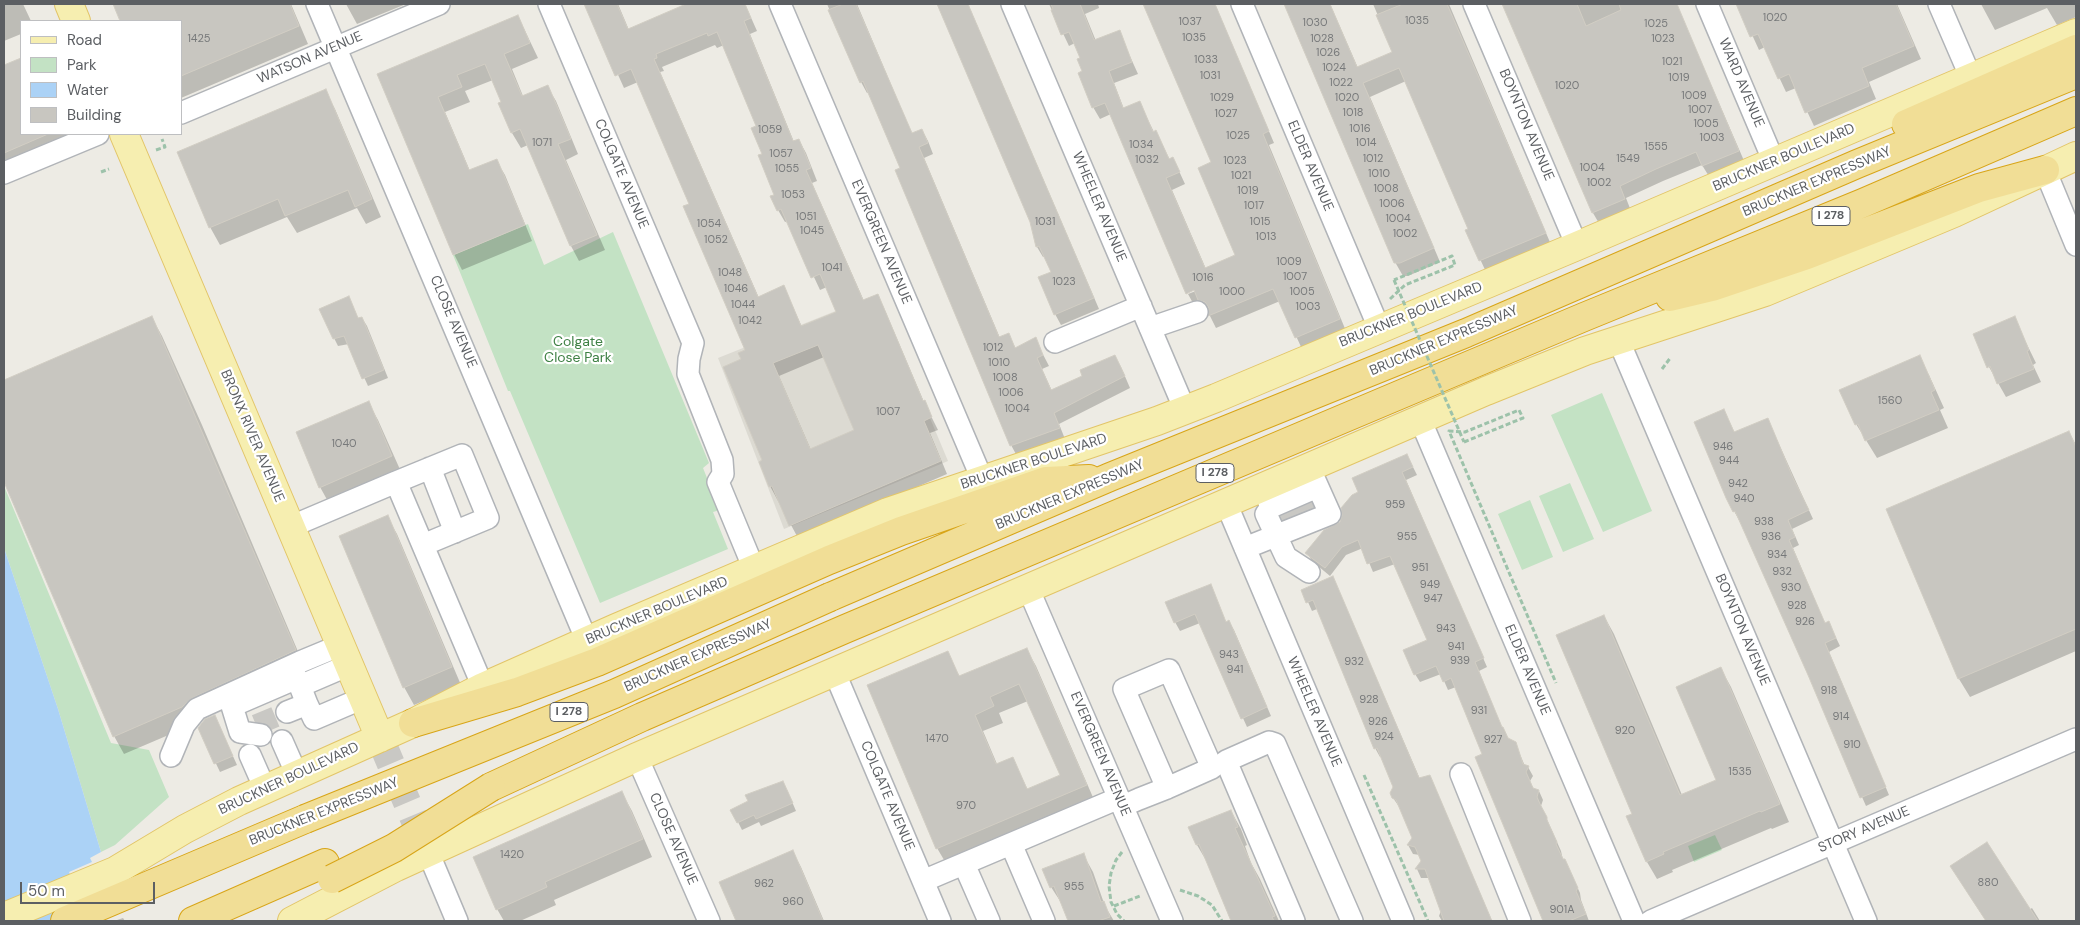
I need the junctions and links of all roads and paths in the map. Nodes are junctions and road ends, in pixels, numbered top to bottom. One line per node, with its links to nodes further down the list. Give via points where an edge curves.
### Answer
1 (68, 4): 11 (main road)
2 (317, 4): 13 (street, CLOSE AVENUE)
3 (439, 4): 13 (street, WATSON AVENUE)
4 (548, 4): 55 (street, COLGATE AVENUE, via 693,343 688,374 722,460 723,474 718,482)
5 (780, 4): 46 (street, EVERGREEN AVENUE)
6 (1012, 4): 33 (street, WHEELER AVENUE)
7 (1242, 4): 37 (street, ELDER AVENUE)
8 (1474, 4): 31 (street, BOYNTON AVENUE)
9 (1707, 4): 24 (street, WARD AVENUE)
10 (1939, 4): 16 (street)
11 (76, 20)
12 (2076, 33): 16 (main road, BRUCKNER BOULEVARD)
13 (336, 48): 18 (street, WATSON AVENUE); 58 (street, CLOSE AVENUE)
14 (2076, 49): 25 (highway, via 1902,126)
15 (2076, 74): 25 (highway, BRUCKNER EXPRESSWAY / I 278)
16 (1971, 78): 24 (main road, BRUCKNER BOULEVARD)
17 (2076, 111): 35 (highway, I 278)
18 (182, 113)
19 (96, 135): 29 (street)
20 (127, 135): 50 (main road, BRONX RIVER AVENUE)
21 (162, 139): 22 (path, via 165,147)
22 (156, 150)
23 (2076, 156): 27 (main road)
24 (1774, 162): 31 (main road, BRUCKNER BOULEVARD)
25 (1857, 164): 45 (highway, BRUCKNER EXPRESSWAY / I 278, via 1466,333)
26 (109, 169): 28 (path)
27 (2046, 170): 30 (street); 35 (highway, via 1979,188 1807,255 1712,287); 38 (main road, via 1954,213 1765,292)
28 (101, 172)
29 (4, 173)
30 (2076, 245)
31 (1577, 246): 37 (main road, BRUCKNER BOULEVARD)
32 (1390, 299): 62 (path, bridge, via 1405,285 1454,265 1452,256 1394,280 1464,442 1523,418 1518,410 1465,432 1449,431)
33 (1141, 306): 36 (street, WHEELER AVENUE); 39 (street)
34 (1197, 312): 36 (street)
35 (1584, 317): 83 (highway, I 278, bridge, via 642,717 492,787 394,848)
36 (1150, 328): 42 (street, WHEELER AVENUE)
37 (1379, 328): 42 (main road, BRUCKNER BOULEVARD)
38 (1618, 339): 43 (main road); 78 (street, BOYNTON AVENUE)
39 (1055, 342)
40 (1671, 357): 41 (path)
41 (1662, 370)
42 (1185, 410): 46 (main road, BRUCKNER BOULEVARD)
43 (1420, 419): 48 (main road); 106 (street, ELDER AVENUE)
44 (430, 468): 47 (street); 51 (street); 51 (street, via 462,455 488,518)
45 (1110, 477): 65 (highway, via 1046,482 901,532 564,675); 87 (highway, BRUCKNER EXPRESSWAY / I 278, bridge, via 605,698)
46 (982, 479): 55 (main road, BRUCKNER BOULEVARD, via 888,512)
47 (396, 482): 50 (street); 53 (street)
48 (1295, 502): 49 (main road); 52 (street); 52 (street, via 1266,514)
49 (1226, 503): 54 (street, WHEELER AVENUE); 57 (main road)
50 (290, 526): 59 (main road, BRONX RIVER AVENUE)
51 (455, 532): 53 (street)
52 (1275, 536): 54 (street); 56 (street, via 1286,557)
53 (423, 546): 61 (street)
54 (1245, 548): 104 (street, WHEELER AVENUE)
55 (754, 569): 58 (main road, BRUCKNER BOULEVARD)
56 (1309, 572)
57 (1028, 588): 60 (main road); 77 (street, EVERGREEN AVENUE)
58 (587, 641): 61 (main road, BRUCKNER BOULEVARD)
59 (345, 655): 63 (main road, BRONX RIVER AVENUE); 64 (street); 70 (street, via 300,662 197,709 184,726)
60 (834, 671): 71 (main road); 84 (street, COLGATE AVENUE)
61 (483, 687): 65 (main road, BRUCKNER BOULEVARD)
62 (1558, 688)
63 (363, 698): 64 (street, via 314,719); 67 (main road, BRONX RIVER AVENUE)
64 (293, 711): 66 (street, via 297,678 232,706); 74 (street)
65 (413, 723): 67 (main road, BRUCKNER BOULEVARD)
66 (252, 726)
67 (380, 738): 74 (main road, BRUCKNER BOULEVARD)
68 (2076, 740): 78 (street, STORY AVENUE)
69 (250, 755): 76 (street)
70 (172, 756)
71 (637, 757): 80 (main road); 95 (street, CLOSE AVENUE)
72 (1219, 765): 75 (street); 75 (street, via 1169,670 1124,689); 102 (street); 103 (street, via 1273,742)
73 (1461, 774): 105 (street)
74 (297, 775): 76 (main road, BRUCKNER BOULEVARD)
75 (1167, 788): 77 (street)
76 (265, 789): 87 (main road, BRUCKNER BOULEVARD, via 185,829 133,862)
77 (1121, 802): 79 (street); 100 (street, EVERGREEN AVENUE)
78 (1833, 843): 107 (street, STORY AVENUE); 108 (street, BOYNTON AVENUE)
79 (1012, 844): 82 (street); 98 (street)
80 (428, 852): 93 (main road); 94 (street)
81 (1122, 852): 88 (path, via 1111,872 1109,886)
82 (964, 864): 84 (street); 97 (street)
83 (328, 871): 91 (highway); 92 (highway)
84 (923, 881): 96 (street, COLGATE AVENUE)
85 (1178, 890): 101 (path, via 1205,900)
86 (1140, 896): 88 (path)
87 (90, 903): 89 (main road, BRUCKNER BOULEVARD); 90 (highway, BRUCKNER EXPRESSWAY)
88 (1114, 906): 99 (path)
89 (4, 917)
90 (57, 921)
91 (193, 921)
92 (238, 921)
93 (292, 921)
94 (457, 921)
95 (709, 921)
96 (940, 921)
97 (989, 921)
98 (1044, 921)
99 (1124, 921)
100 (1172, 921)
101 (1222, 921)
102 (1294, 921)
103 (1352, 921)
104 (1403, 921)
105 (1520, 921)
106 (1634, 921)
107 (1651, 921)
108 (1866, 921)

